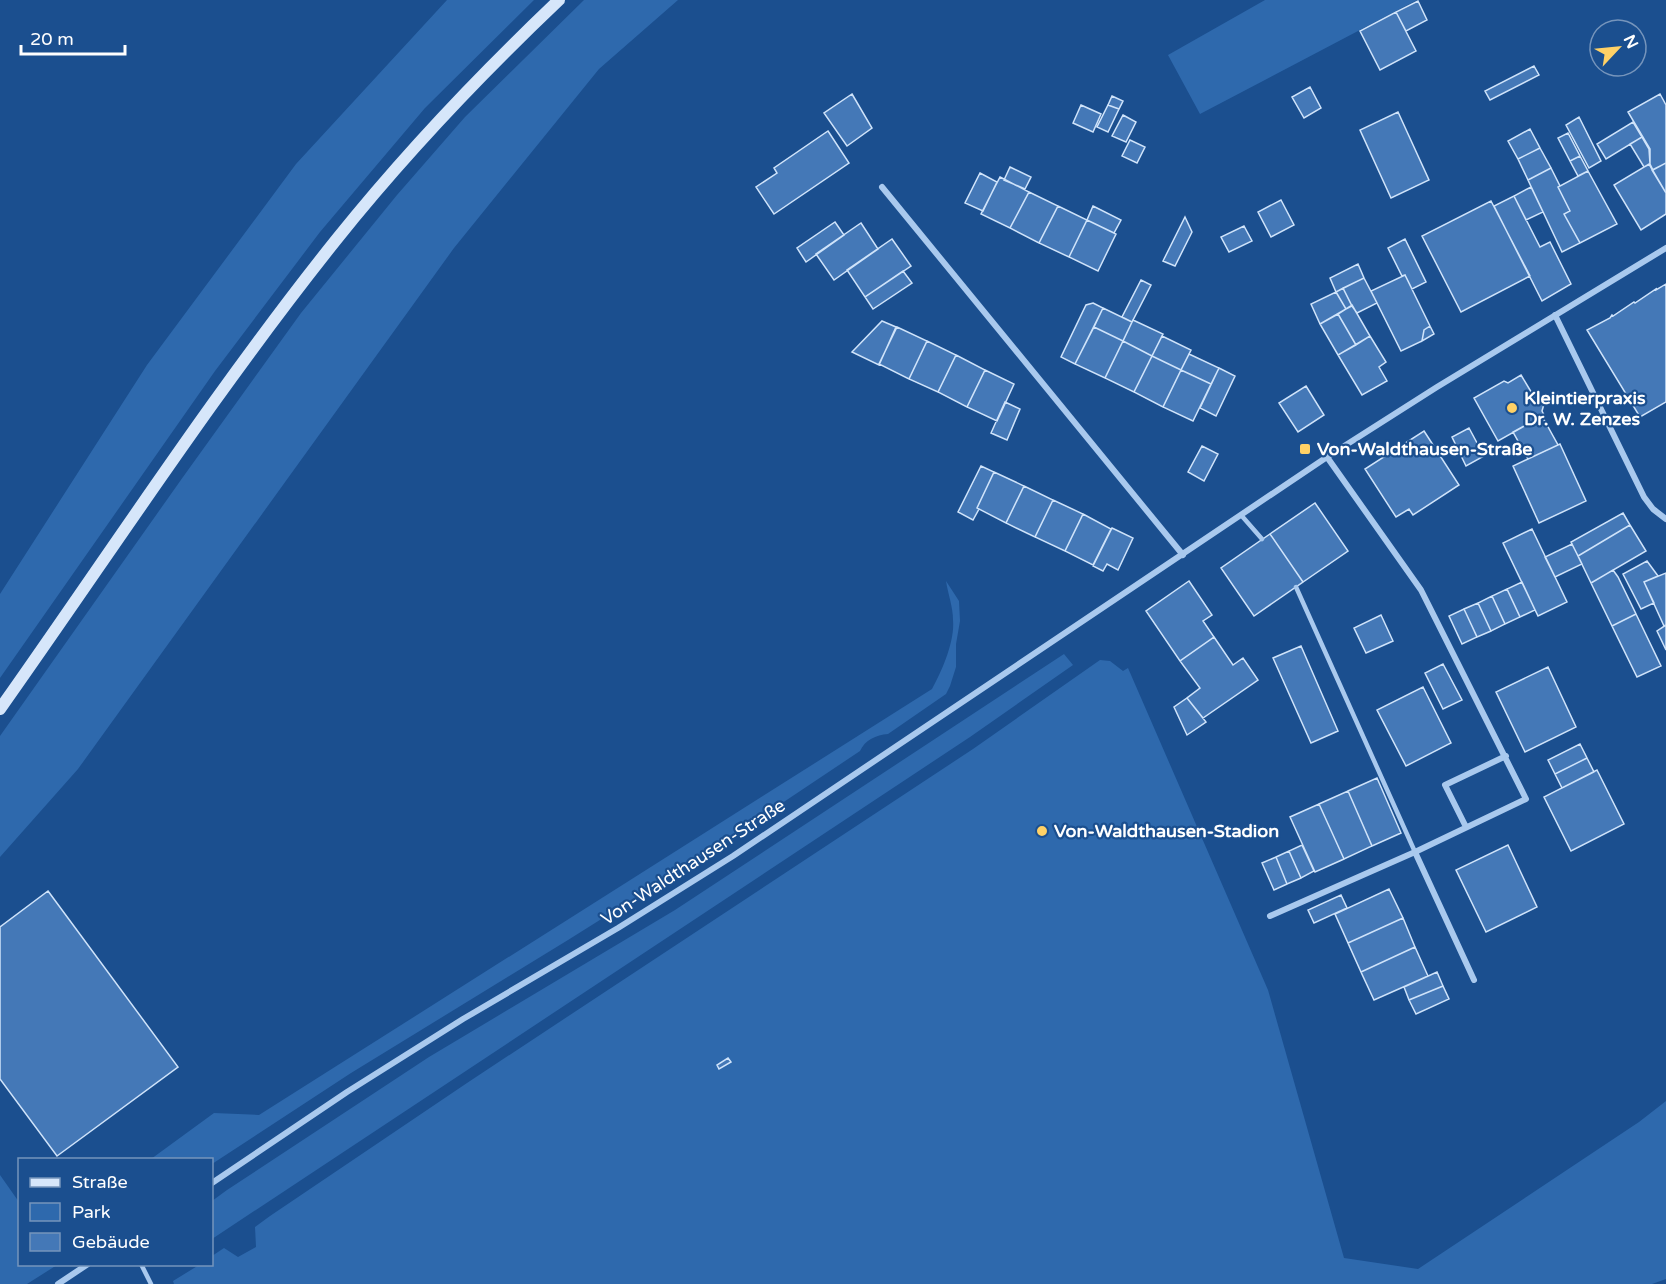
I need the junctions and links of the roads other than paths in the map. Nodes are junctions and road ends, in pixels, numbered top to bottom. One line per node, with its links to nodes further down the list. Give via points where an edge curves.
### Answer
1 (559, 0): 11 (main road, via 427,134 338,238 217,398)
2 (882, 187): 9 (street)
3 (1666, 249): 4 (street, Von-Waldthausen-Straße)
4 (1555, 315): 5 (street, Von-Waldthausen-Straße); 7 (street, via 1644,497)
5 (1327, 457): 6 (street, Von-Waldthausen-Straße); 12 (street, via 1422,590)
6 (1241, 515): 8 (lane); 9 (street, Von-Waldthausen-Straße)
7 (1666, 519)
8 (1262, 539)
9 (1183, 555): 17 (street, Von-Waldthausen-Straße, via 733,856 453,1025)
10 (1296, 587): 14 (lane)
11 (0, 709)
12 (1506, 756): 13 (street, via 1526,799); 13 (street, via 1445,785)
13 (1466, 827): 14 (street)
14 (1415, 852): 15 (street); 16 (street)
15 (1270, 916)
16 (1474, 980)
17 (213, 1182)
18 (85, 1266): 20 (street)
19 (142, 1266): 21 (lane)
20 (58, 1284)
21 (151, 1284)

